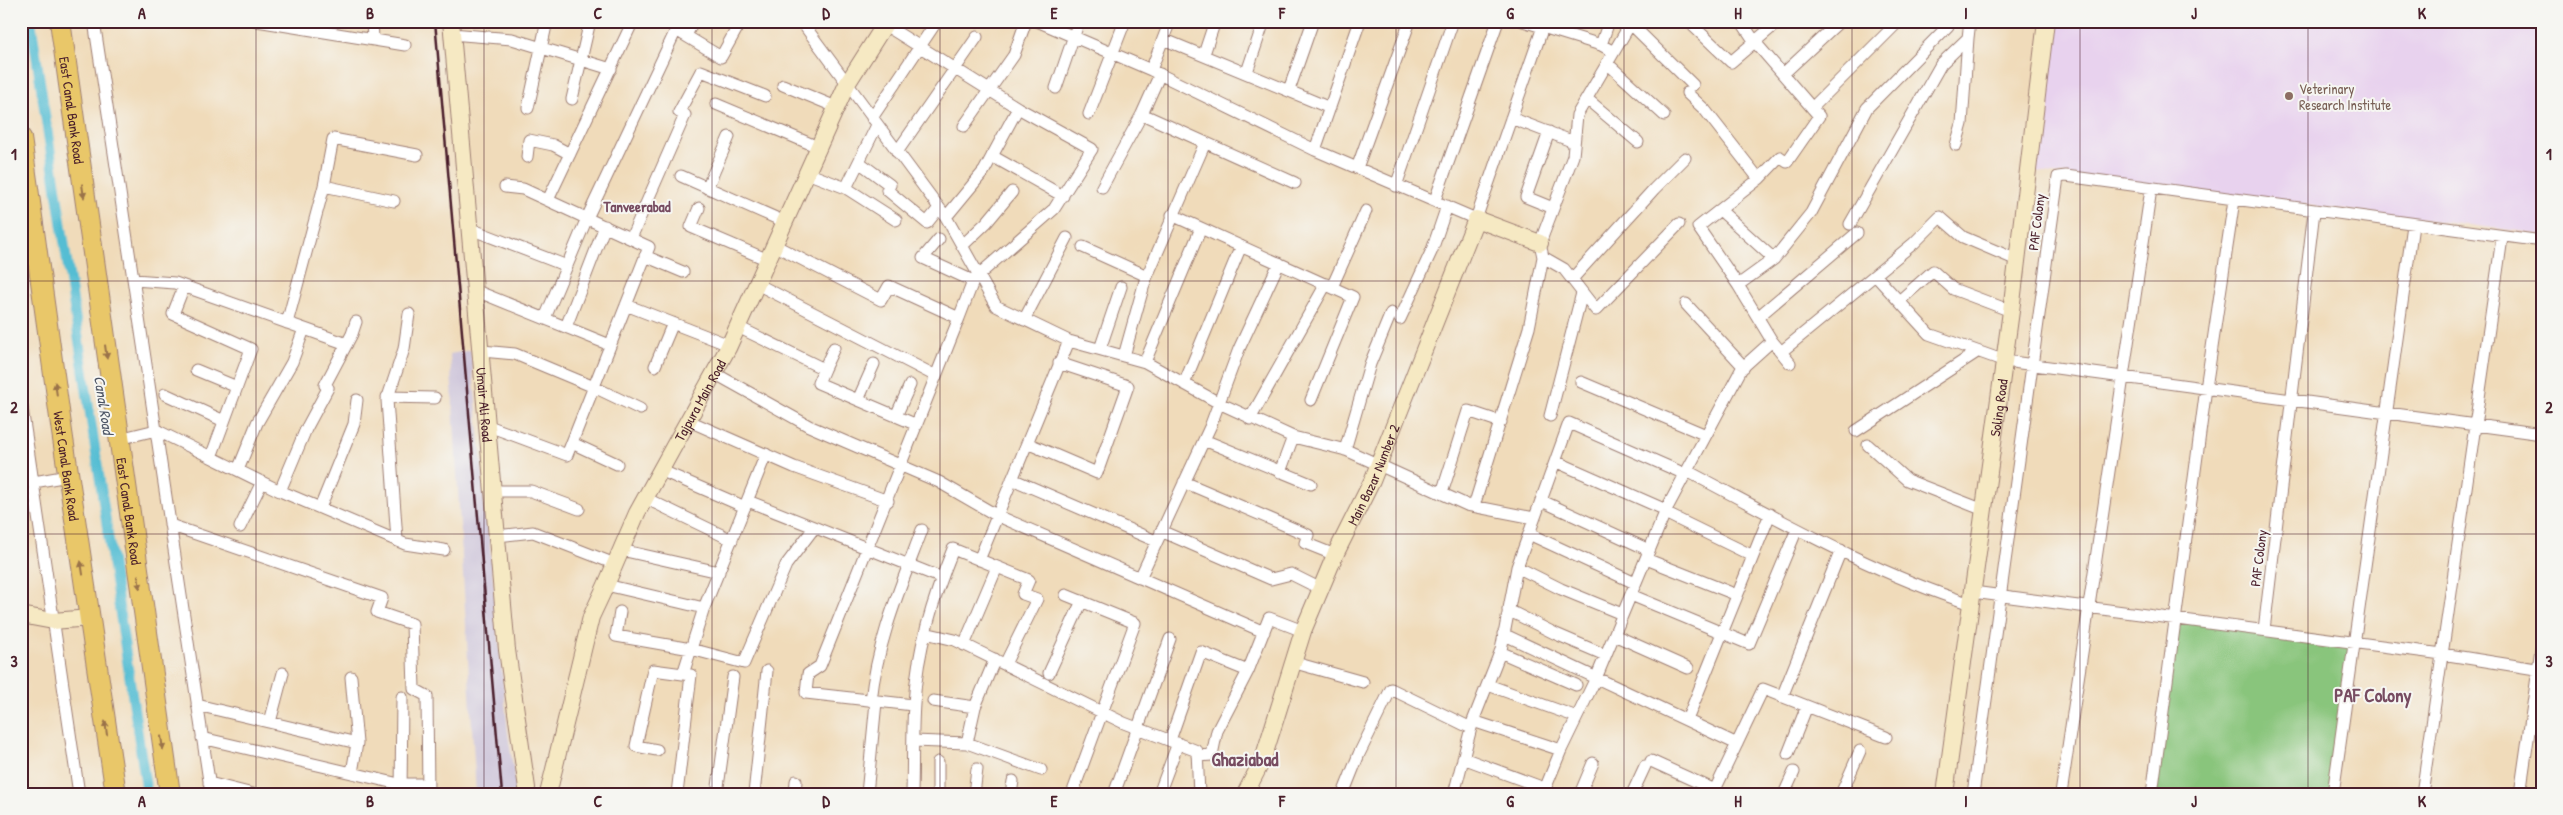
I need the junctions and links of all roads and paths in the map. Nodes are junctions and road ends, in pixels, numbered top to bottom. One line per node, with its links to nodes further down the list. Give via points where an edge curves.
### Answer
1 (60, 21): 230 (highway, East Canal Bank Road, one-way to 230)
2 (94, 21): 152 (street)
3 (257, 21): 36 (street)
4 (372, 21): 42 (street)
5 (546, 21): 50 (street)
6 (590, 21): 54 (street)
7 (633, 21): 56 (street)
8 (693, 21): 40 (street)
9 (741, 21): 40 (street, via 721,57)
10 (801, 21): 61 (street)
11 (937, 21): 49 (street)
12 (1026, 21): 64 (street, via 1014,54)
13 (1037, 21): 43 (street)
14 (1079, 21): 43 (street)
15 (1125, 21): 53 (street)
16 (1170, 21): 45 (street)
17 (1215, 21): 52 (street)
18 (1264, 21): 59 (street)
19 (1313, 21): 65 (street)
20 (1360, 21): 73 (street)
21 (1410, 21): 97 (street)
22 (1453, 21): 103 (street)
23 (1498, 21): 112 (street)
24 (1523, 21): 37 (street)
25 (1609, 21): 48 (street)
26 (1688, 21): 46 (street, via 1731,62)
27 (1741, 21): 46 (street)
28 (1779, 21): 46 (street)
29 (1840, 21): 60 (street)
30 (1899, 21): 74 (street)
31 (1949, 21): 143 (street, via 1948,26 1867,108 1811,213)
32 (1970, 21): 44 (street)
33 (2046, 21): 144 (street, Soling Road)
34 (1631, 22): 51 (street); 100 (street, via 1690,89)
35 (886, 23): 49 (street); 61 (street, Tajpura Main Road)
36 (297, 24): 38 (street)
37 (1544, 24): 48 (street); 78 (street)
38 (333, 27): 42 (street)
39 (451, 28): 50 (street, via 512,39); 130 (street, Umair Ali Road)
40 (686, 36): 123 (street, via 676,30)
41 (976, 37): 57 (street)
42 (373, 38): 47 (street)
43 (1074, 38): 53 (street); 63 (street)
44 (1968, 38): 86 (street, via 1962,124); 165 (street, via 1941,64 1853,228)
45 (1163, 39): 52 (street); 58 (street)
46 (1755, 42): 60 (street)
47 (405, 45)
48 (1601, 46): 51 (street)
49 (921, 47): 57 (street); 79 (street)
50 (540, 48): 54 (street); 71 (street)
51 (1614, 52): 55 (street)
52 (1204, 54): 59 (street)
53 (1113, 55): 58 (street); 75 (street)
54 (581, 60): 56 (street); 67 (street)
55 (1607, 63): 68 (street); 77 (street)
56 (610, 69): 91 (street)
57 (956, 69): 64 (street); 90 (street)
58 (1155, 72): 76 (street); 89 (street)
59 (1246, 72): 65 (street)
60 (1783, 74): 74 (street)
61 (847, 84): 70 (street, Tajpura Main Road); 79 (street)
62 (783, 85): 70 (street)
63 (1056, 88)
64 (988, 89): 72 (street); 80 (street)
65 (1289, 90): 73 (street)
66 (765, 96): 132 (street, via 701,71 679,112 686,115)
67 (572, 99)
68 (1587, 99): 83 (street, via 1577,115); 84 (street)
69 (716, 104): 87 (street)
70 (836, 107): 87 (street, Tajpura Main Road)
71 (528, 108)
72 (1018, 108): 93 (street); 110 (street, via 1092,149)
73 (1330, 108): 89 (street)
74 (1812, 108): 100 (street, via 1819,116 1787,162 1780,156)
75 (1089, 114)
76 (1142, 114): 85 (street); 105 (street)
77 (1664, 115)
78 (1511, 118): 81 (street); 124 (street)
79 (874, 121): 90 (street); 96 (street)
80 (964, 126)
81 (1549, 132): 83 (street); 117 (street, via 1526,197)
82 (729, 137): 106 (street)
83 (1574, 142): 117 (street)
84 (1638, 142)
85 (1205, 143): 101 (street); 122 (street)
86 (1956, 145)
87 (818, 147): 98 (street, Tajpura Main Road)
88 (22, 150): 246 (highway, West Canal Bank Road, one-way to 88)
89 (1316, 150): 97 (street)
90 (898, 152): 121 (street)
91 (570, 154): 94 (street, via 554,145 529,140); 111 (street)
92 (417, 155): 102 (street, via 333,139)
93 (992, 156): 110 (street); 121 (street, via 984,171)
94 (527, 157)
95 (1685, 158): 151 (street)
96 (859, 162): 107 (street); 121 (street, via 890,184 887,190 927,223)
97 (1357, 168): 103 (street)
98 (807, 173): 107 (street); 126 (street, Tajpura Main Road)
99 (681, 176): 106 (street)
100 (1759, 179): 118 (street)
101 (1295, 183)
102 (324, 186): 114 (street); 170 (street)
103 (1396, 186): 112 (street)
104 (505, 187): 111 (street, via 522,189)
105 (1102, 187)
106 (707, 188): 126 (street)
107 (846, 188): 125 (street)
108 (2151, 189): 113 (street, PAF Colony); 191 (street, PAF Colony, via 2058,177); 198 (street)
109 (1012, 192): 137 (street)
110 (1063, 196): 150 (street, via 1054,209)
111 (548, 200): 123 (street)
112 (1435, 200): 115 (street)
113 (2234, 200): 120 (street, PAF Colony); 204 (street)
114 (394, 201)
115 (1447, 206): 124 (street); 235 (street, via 1432,250 1370,364)
116 (699, 208): 141 (street, via 691,227)
117 (1553, 208): 140 (street)
118 (1720, 210): 143 (street); 154 (street, via 1698,227)
119 (1366, 211): 156 (street)
120 (2314, 211): 128 (street, PAF Colony); 211 (street, PAF Colony)
121 (943, 213): 137 (street)
122 (1172, 215): 131 (street); 149 (street)
123 (587, 218): 129 (street); 146 (street)
124 (1476, 219): 140 (street); 239 (street, Main Bazar Number 2)
125 (896, 220)
126 (785, 222): 141 (street, Tajpura Main Road)
127 (1679, 224): 159 (street, via 1596,310)
128 (2413, 225): 134 (street, PAF Colony); 215 (street)
129 (605, 226): 132 (street); 173 (street)
130 (468, 228): 146 (street); 158 (street, Umair Ali Road)
131 (1201, 228): 138 (street); 187 (street)
132 (631, 238): 142 (street, via 649,246)
133 (1067, 238): 168 (street)
134 (2502, 238): 136 (street, PAF Colony); 223 (street)
135 (939, 239): 150 (street, via 923,258)
136 (2542, 242)
137 (962, 246): 150 (street)
138 (1241, 246): 145 (street); 200 (street)
139 (1083, 248): 149 (street)
140 (1542, 250): 151 (street); 221 (street, via 1530,328)
141 (771, 252): 153 (street, Tajpura Main Road); 167 (street, via 881,300 889,286)
142 (645, 256): 147 (street); 162 (street)
143 (1774, 260): 154 (street)
144 (2017, 260): 148 (street, via 1963,237 1940,217); 163 (street, Soling Road)
145 (1280, 263): 156 (street); 213 (street, via 1239,350)
146 (567, 266): 166 (street)
147 (683, 272)
148 (1875, 275): 160 (street); 183 (street)
149 (1147, 276): 185 (street)
150 (976, 278): 167 (street); 168 (street, via 996,306)
151 (1572, 279): 159 (street)
152 (134, 280): 155 (street); 225 (street)
153 (757, 284): 172 (street, Tajpura Main Road); 197 (street)
154 (1738, 285): 165 (street)
155 (184, 286): 170 (street); 202 (street, via 173,314 251,349)
156 (1329, 286): 210 (street, via 1353,297); 218 (street)
157 (1121, 287): 181 (street)
158 (474, 290): 166 (street); 182 (street, Umair Ali Road)
159 (1582, 292): 217 (street)
160 (1899, 301): 163 (street, via 1933,271 1953,289); 184 (street, via 1929,334)
161 (1686, 304): 193 (street)
162 (626, 305): 171 (street); 178 (street)
163 (2011, 311): 186 (street, Soling Road)
164 (409, 314): 206 (street, via 404,349)
165 (1758, 317): 176 (street)
166 (545, 318): 173 (street)
167 (959, 318): 197 (street)
168 (1024, 320): 175 (street)
169 (356, 322): 177 (street)
170 (287, 323): 174 (street)
171 (673, 323): 179 (street); 192 (street)
172 (738, 326): 179 (street, Tajpura Main Road); 194 (street)
173 (566, 327): 178 (street)
174 (304, 329): 177 (street); 242 (street, via 292,362 256,423)
175 (1069, 341): 181 (street); 188 (street)
176 (1772, 341): 183 (street); 193 (street)
177 (347, 344): 252 (street, via 325,385 328,388)
178 (610, 345): 203 (street)
179 (729, 345): 196 (street, Tajpura Main Road)
180 (834, 348): 194 (street)
181 (1100, 349): 185 (street)
182 (482, 351): 203 (street, via 515,354); 224 (street, Umair Ali Road)
183 (1781, 352): 189 (street)
184 (1977, 352): 186 (street); 226 (street)
185 (1124, 356): 187 (street)
186 (2005, 361): 191 (street); 262 (street, Soling Road)
187 (1145, 362): 200 (street)
188 (1059, 363): 233 (street); 233 (street, via 1128,386 1097,473)
189 (1790, 363)
190 (874, 364): 209 (street)
191 (2033, 364): 198 (street); 297 (street, PAF Colony)
192 (655, 366)
193 (1744, 367): 228 (street)
194 (824, 369): 209 (street, via 818,383)
195 (196, 370): 202 (street)
196 (714, 373): 219 (street, Tajpura Main Road); 241 (street, via 809,426)
197 (936, 376): 222 (street)
198 (2123, 377): 204 (street); 300 (street)
199 (1581, 382): 228 (street)
200 (1184, 384): 213 (street)
201 (910, 385): 216 (street)
202 (237, 387): 220 (street)
203 (594, 387): 214 (street); 232 (street)
204 (2206, 388): 211 (street); 307 (street)
205 (164, 394): 220 (street)
206 (388, 397): 207 (street); 275 (street)
207 (435, 398)
208 (357, 400): 260 (street, via 354,424)
209 (858, 400): 216 (street)
210 (1311, 400)
211 (2292, 400): 215 (street); 309 (street, PAF Colony)
212 (21, 401): 248 (street)
213 (1219, 403): 218 (street); 231 (street)
214 (640, 409)
215 (2386, 413): 223 (street); 317 (street)
216 (896, 416): 222 (street)
217 (1550, 416)
218 (1250, 419): 229 (street)
219 (687, 420): 236 (street); 243 (street, Tajpura Main Road)
220 (224, 421): 237 (street)
221 (1501, 422): 254 (street, via 1468,411); 259 (street)
222 (917, 425): 241 (street)
223 (2475, 425): 227 (street); 322 (street)
224 (486, 426): 232 (street, via 567,455); 253 (street, Umair Ali Road)
225 (156, 430): 230 (street); 237 (street); 267 (street)
226 (1856, 431)
227 (2542, 434)
228 (1706, 435): 245 (street)
229 (1293, 437): 235 (street); 244 (street)
230 (119, 439): 384 (highway, East Canal Bank Road, one-way to 384)
231 (1204, 440): 244 (street); 250 (street)
232 (572, 443): 240 (street)
233 (1027, 443): 247 (street)
234 (1868, 445): 262 (street, via 1907,480)
235 (1345, 450): 239 (street)
236 (766, 454): 256 (street); 258 (street)
237 (211, 457): 242 (street)
238 (1557, 462): 245 (street, via 1569,423); 257 (street); 263 (street)
239 (1380, 463): 254 (street); 281 (street, Main Bazar Number 2)
240 (617, 464)
241 (901, 465): 256 (street); 265 (street, via 939,482)
242 (238, 470): 249 (street)
243 (660, 470): 255 (street, Tajpura Main Road); 258 (street)
244 (1280, 472): 251 (street)
245 (1686, 472): 263 (street); 264 (street)
246 (68, 476): 248 (street); 306 (highway, West Canal Bank Road, one-way to 246)
247 (1012, 479): 265 (street); 274 (street)
248 (34, 482): 308 (street)
249 (262, 482): 252 (street); 268 (street)
250 (1184, 482): 274 (street); 281 (street, via 1308,535 1305,543)
251 (1311, 484)
252 (280, 491): 260 (street)
253 (493, 491): 261 (street, via 531,491); 273 (street, Umair Ali Road)
254 (1442, 493): 259 (street)
255 (645, 498): 276 (street); 283 (street, Tajpura Main Road)
256 (888, 501): 278 (street)
257 (1542, 501): 266 (street); 280 (street)
258 (746, 504): 269 (street); 276 (street)
259 (1474, 506): 266 (street)
260 (320, 508): 275 (street)
261 (579, 509)
262 (1984, 510): 298 (street, Soling Road)
263 (1666, 512): 280 (street); 282 (street)
264 (1770, 514): 270 (street); 282 (street)
265 (996, 515): 284 (street); 290 (street)
266 (1534, 518): 272 (street)
267 (170, 525): 343 (street); 376 (street, via 382,598 377,612 412,624 414,689 427,696)
268 (240, 527)
269 (814, 528): 278 (street); 320 (street, via 786,565 744,663)
270 (1797, 528): 279 (street); 313 (street, via 1749,644)
271 (922, 530): 285 (street)
272 (1529, 534): 287 (street); 291 (street)
273 (497, 536): 283 (street, via 534,532); 377 (street, Umair Ali Road, via 507,650)
274 (1159, 536): 290 (street); 293 (street, via 1271,579 1291,574)
275 (397, 540): 277 (street)
276 (732, 540): 288 (street)
277 (444, 550)
278 (868, 550): 285 (street); 341 (street, via 820,666 808,674 806,693)
279 (1841, 550): 298 (street, via 1936,593); 340 (street)
280 (1647, 554): 291 (street); 296 (street)
281 (1336, 555): 293 (street, Main Bazar Number 2)
282 (1753, 556): 296 (street)
283 (618, 557): 288 (street); 292 (street, Tajpura Main Road)
284 (978, 560): 286 (street); 289 (street, via 953,550)
285 (909, 565): 289 (street); 341 (street, via 884,632 874,673)
286 (997, 567): 319 (street); 324 (street, via 1029,580 1023,594 1037,599)
287 (1517, 567): 302 (street); 304 (street)
288 (719, 572): 301 (street)
289 (942, 578): 312 (street)
290 (1140, 578): 311 (street)
291 (1635, 583): 295 (street)
292 (606, 585): 301 (street); 381 (street, Tajpura Main Road, via 592,617)
293 (1321, 589): 310 (street, Main Bazar Number 2)
294 (1066, 595): 299 (street)
295 (1630, 595): 304 (street); 313 (street)
296 (1737, 595): 313 (street)
297 (2001, 595): 298 (street); 300 (street); 406 (street, PAF Colony)
298 (1972, 598): 405 (street, Soling Road)
299 (1082, 602): 330 (street); 347 (street, via 1135,623)
300 (2089, 606): 307 (street); 407 (street)
301 (704, 608): 320 (street)
302 (1508, 610): 314 (street); 323 (street)
303 (620, 612): 320 (street, via 616,636)
304 (1622, 614): 315 (street)
305 (21, 615): 308 (street)
306 (90, 618): 308 (street); 383 (highway, West Canal Bank Road, one-way to 306)
307 (2175, 618): 309 (street); 408 (street)
308 (53, 621): 382 (street)
309 (2264, 630): 317 (street)
310 (1304, 631): 311 (street, via 1269,618); 325 (street, Main Bazar Number 2)
311 (1264, 632): 329 (street)
312 (925, 633): 319 (street, via 944,636); 344 (street)
313 (1721, 633): 349 (street)
314 (1504, 634): 321 (street); 333 (street)
315 (1614, 635): 323 (street); 326 (street)
316 (1170, 639): 352 (street)
317 (2354, 642): 322 (street); 409 (street)
318 (2542, 642): 327 (street)
319 (964, 645): 324 (street)
320 (691, 649): 332 (street)
321 (1500, 652): 337 (street); 338 (street)
322 (2442, 654): 327 (street); 410 (street)
323 (1605, 655): 333 (street)
324 (1000, 662): 345 (street); 347 (street)
325 (1292, 662): 336 (street); 398 (street, Main Bazar Number 2, via 1263,759)
326 (1688, 668)
327 (2540, 669): 411 (street)
328 (767, 671): 388 (street)
329 (1248, 671): 356 (street, via 1201,652); 364 (street, via 1217,731 1212,755)
330 (1049, 673)
331 (283, 674): 350 (street)
332 (683, 674): 360 (street, via 653,670 636,746); 386 (street, via 691,675)
333 (1596, 676): 348 (street); 349 (street)
334 (351, 677): 357 (street)
335 (733, 677): 387 (street)
336 (1363, 682)
337 (1488, 684): 348 (street); 351 (street)
338 (1576, 685)
339 (402, 697): 375 (street)
340 (1782, 697): 346 (street); 359 (street, via 1763,689)
341 (874, 701): 344 (street); 390 (street)
342 (933, 701): 345 (street)
343 (197, 705): 350 (street); 354 (street)
344 (913, 705): 355 (street)
345 (975, 706): 358 (street)
346 (1807, 706): 353 (street); 363 (street)
347 (1102, 712): 352 (street); 394 (street)
348 (1577, 717): 361 (street)
349 (1687, 720): 359 (street)
350 (270, 722): 357 (street)
351 (1472, 724): 361 (street); 365 (street); 399 (street, via 1391,689)
352 (1139, 728): 356 (street); 395 (street)
353 (1886, 737)
354 (202, 738): 371 (street); 374 (street)
355 (913, 741): 358 (street); 379 (street)
356 (1174, 742): 364 (street, via 1197,751); 396 (street)
357 (357, 743): 371 (street)
358 (967, 743): 369 (street)
359 (1737, 744): 380 (street)
360 (657, 750)
361 (1561, 750): 378 (street)
362 (1860, 751): 404 (street)
363 (1788, 754)
364 (1197, 756): 397 (street)
365 (1462, 758): 378 (street); 400 (street)
366 (938, 762): 391 (street)
367 (1593, 763): 401 (street)
368 (977, 769): 392 (street)
369 (1041, 770)
370 (1794, 772): 403 (street)
371 (352, 773): 375 (street)
372 (796, 781): 389 (street)
373 (1013, 781): 393 (street)
374 (210, 788): 385 (street)
375 (401, 789): 376 (street)
376 (428, 789)
377 (525, 791): 381 (street)
378 (1543, 791)
379 (912, 792)
380 (1714, 792): 402 (street, via 1648,763)
381 (548, 793)
382 (79, 794)
383 (116, 794)
384 (170, 794)
385 (253, 794)
386 (677, 794)
387 (717, 794)
388 (754, 794)
389 (795, 794)
390 (867, 794)
391 (938, 794)
392 (974, 794)
393 (1011, 794)
394 (1072, 794)
395 (1114, 794)
396 (1159, 794)
397 (1199, 794)
398 (1245, 794)
399 (1343, 794)
400 (1454, 794)
401 (1580, 794)
402 (1632, 794)
403 (1784, 794)
404 (1841, 794)
405 (1945, 794)
406 (1973, 794)
407 (2061, 794)
408 (2152, 794)
409 (2333, 794)
410 (2422, 794)
411 (2520, 794)

